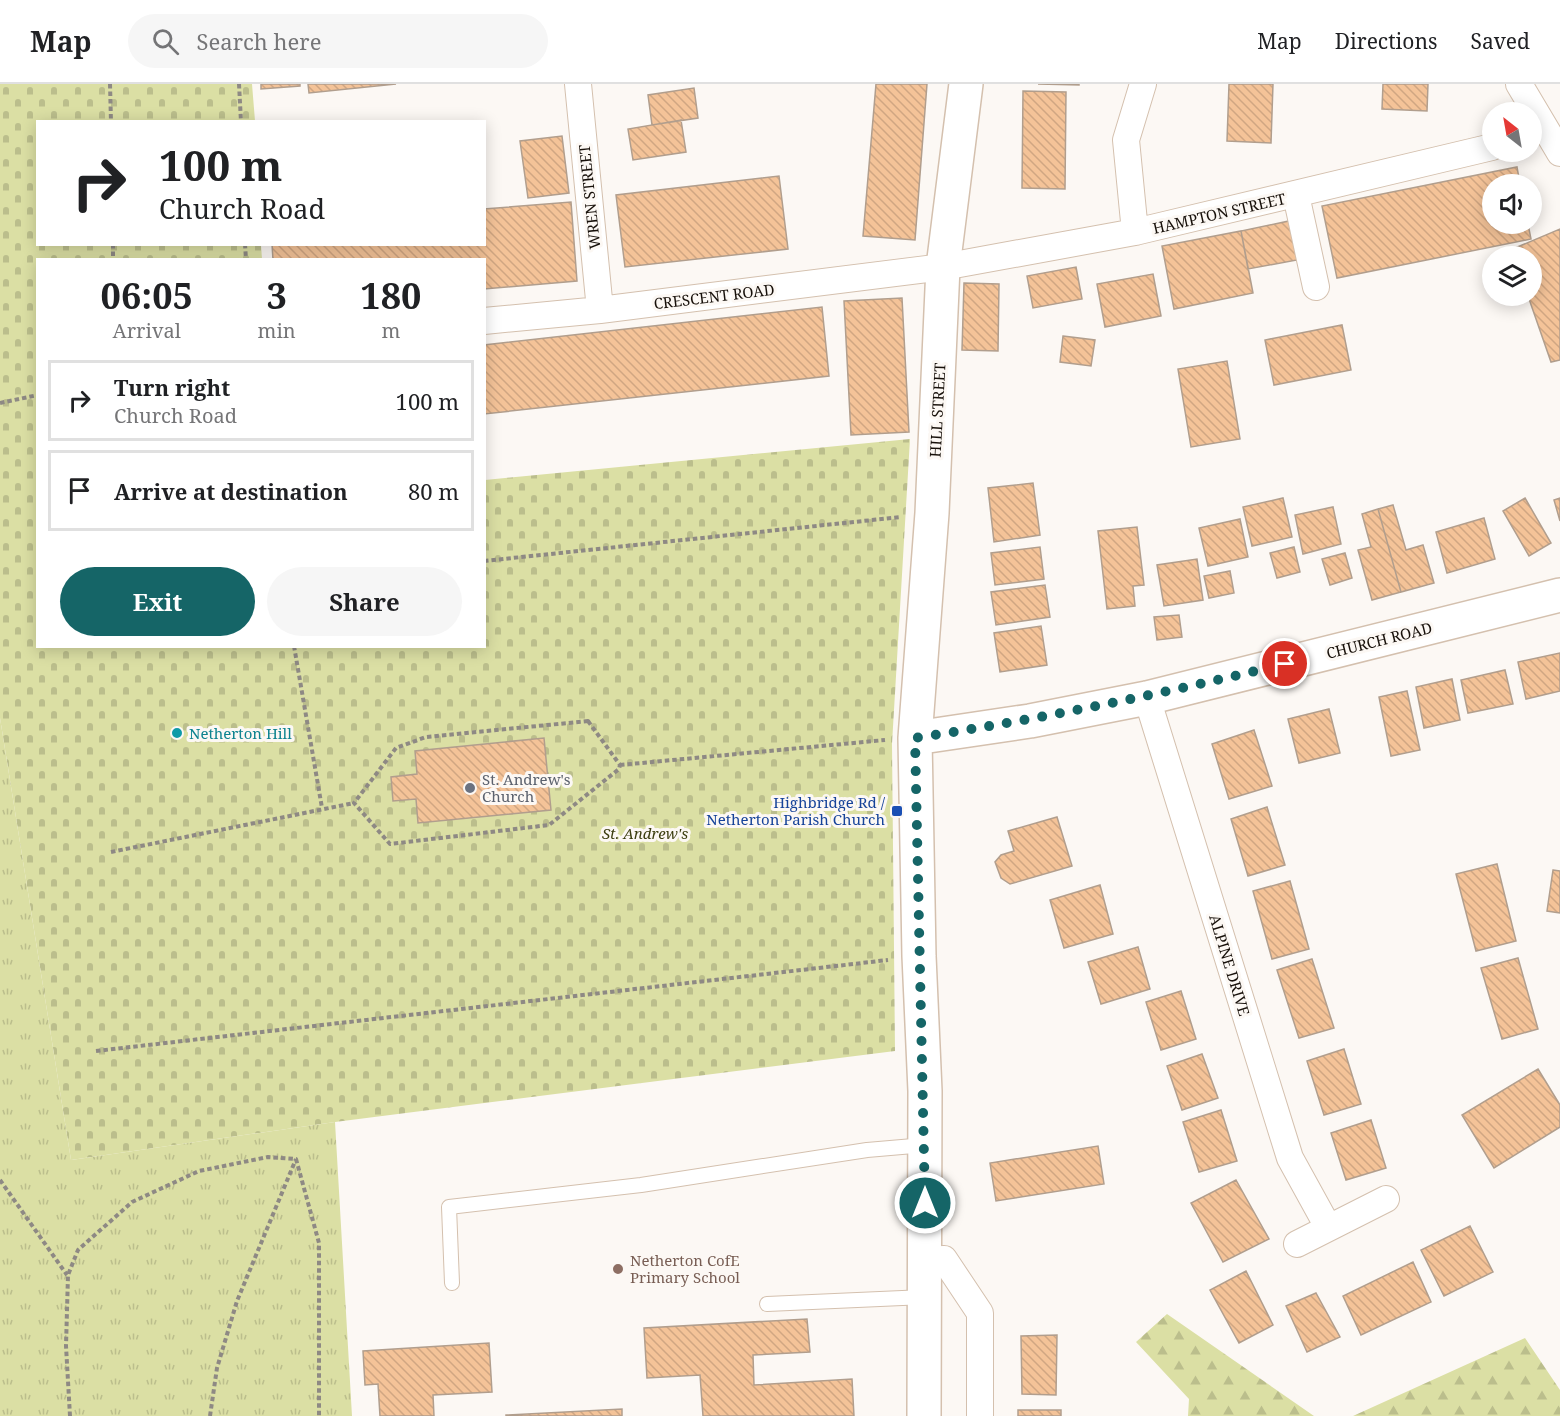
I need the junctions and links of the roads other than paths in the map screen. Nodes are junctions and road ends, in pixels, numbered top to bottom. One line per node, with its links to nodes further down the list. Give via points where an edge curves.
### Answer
1 (578, 84): 11 (street, WREN STREET)
2 (966, 84): 9 (street, HILL STREET)
3 (1143, 84): 8 (street, via 1126,140)
4 (1519, 84): 5 (street)
5 (1546, 141)
6 (1482, 149): 7 (street, HAMPTON STREET)
7 (1296, 195): 8 (street, HAMPTON STREET); 10 (street)
8 (1135, 232): 9 (street, HAMPTON STREET)
9 (943, 267): 11 (street, CRESCENT ROAD); 15 (street, HILL STREET, via 932,513)
10 (1316, 287)
11 (600, 310): 12 (street, CRESCENT ROAD)
12 (486, 321)
13 (1560, 595): 14 (street, CHURCH ROAD)
14 (1147, 698): 15 (street, CHURCH ROAD); 18 (street, ALPINE DRIVE, via 1290,1158)
15 (915, 738): 16 (street, HILL STREET)
16 (925, 1145): 20 (street, HILL STREET); 21 (lane, via 449,1207)
17 (1386, 1199): 18 (street)
18 (1328, 1227): 19 (street)
19 (1297, 1244)
20 (925, 1260): 22 (street, HILL STREET); 25 (street, via 944,1260 980,1313)
21 (452, 1283)
22 (925, 1297): 23 (lane); 24 (street, HILL STREET)
23 (766, 1304)
24 (924, 1416)
25 (980, 1416)

